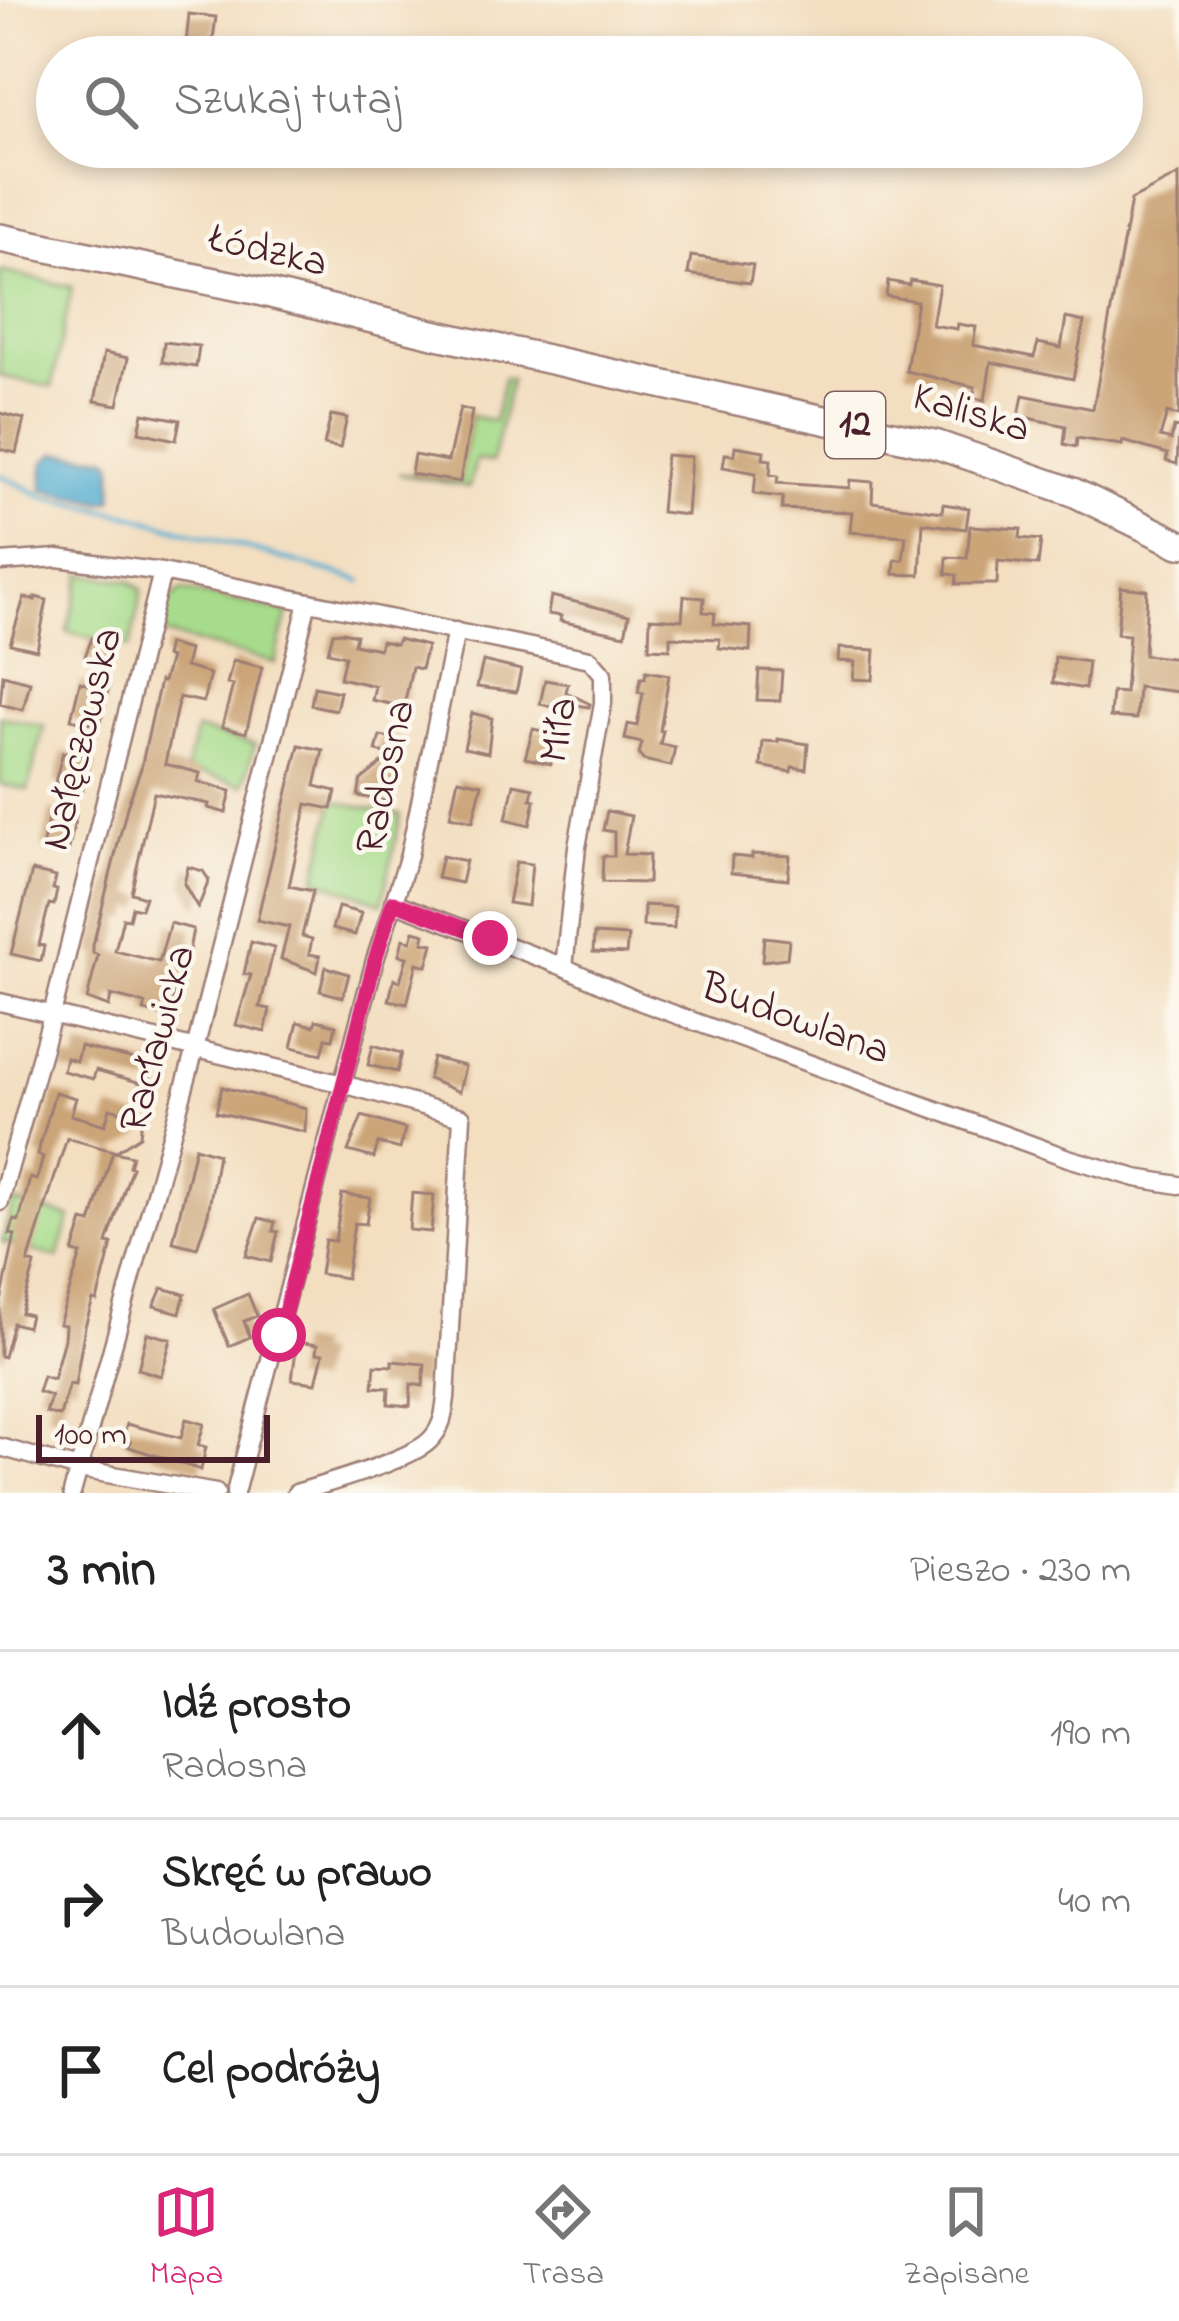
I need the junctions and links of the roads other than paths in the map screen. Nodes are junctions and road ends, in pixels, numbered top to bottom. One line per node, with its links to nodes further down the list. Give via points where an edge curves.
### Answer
1 (0, 238): 2 (main road, Łódzka / 12)
2 (515, 353): 3 (main road, Kaliska / 12, via 938,445 1072,492)
3 (1179, 544)
4 (0, 565): 5 (street, Miła, via 58,558)
5 (162, 572): 6 (street, Miła); 11 (street, Nałęczowska)
6 (308, 602): 7 (street, Miła); 12 (street, Racławicka)
7 (456, 631): 8 (street, Radosna); 9 (street, Miła, via 577,655 603,674)
8 (393, 902): 9 (street, Budowlana); 13 (street, Radosna)
9 (564, 967): 14 (street, Budowlana, via 1067,1158)
10 (0, 1002): 11 (street)
11 (52, 1015): 12 (street); 15 (street, Nałęczowska)
12 (195, 1049): 13 (street); 17 (street, Racławicka)
13 (343, 1084): 20 (street, Radosna); 21 (street, via 462,1117 446,1397 436,1432 412,1451)
14 (1179, 1185)
15 (0, 1202)
16 (0, 1448): 17 (street)
17 (79, 1469): 18 (street, Racławicka); 19 (street)
18 (72, 1493)
19 (215, 1493)
20 (235, 1493)
21 (296, 1493)

